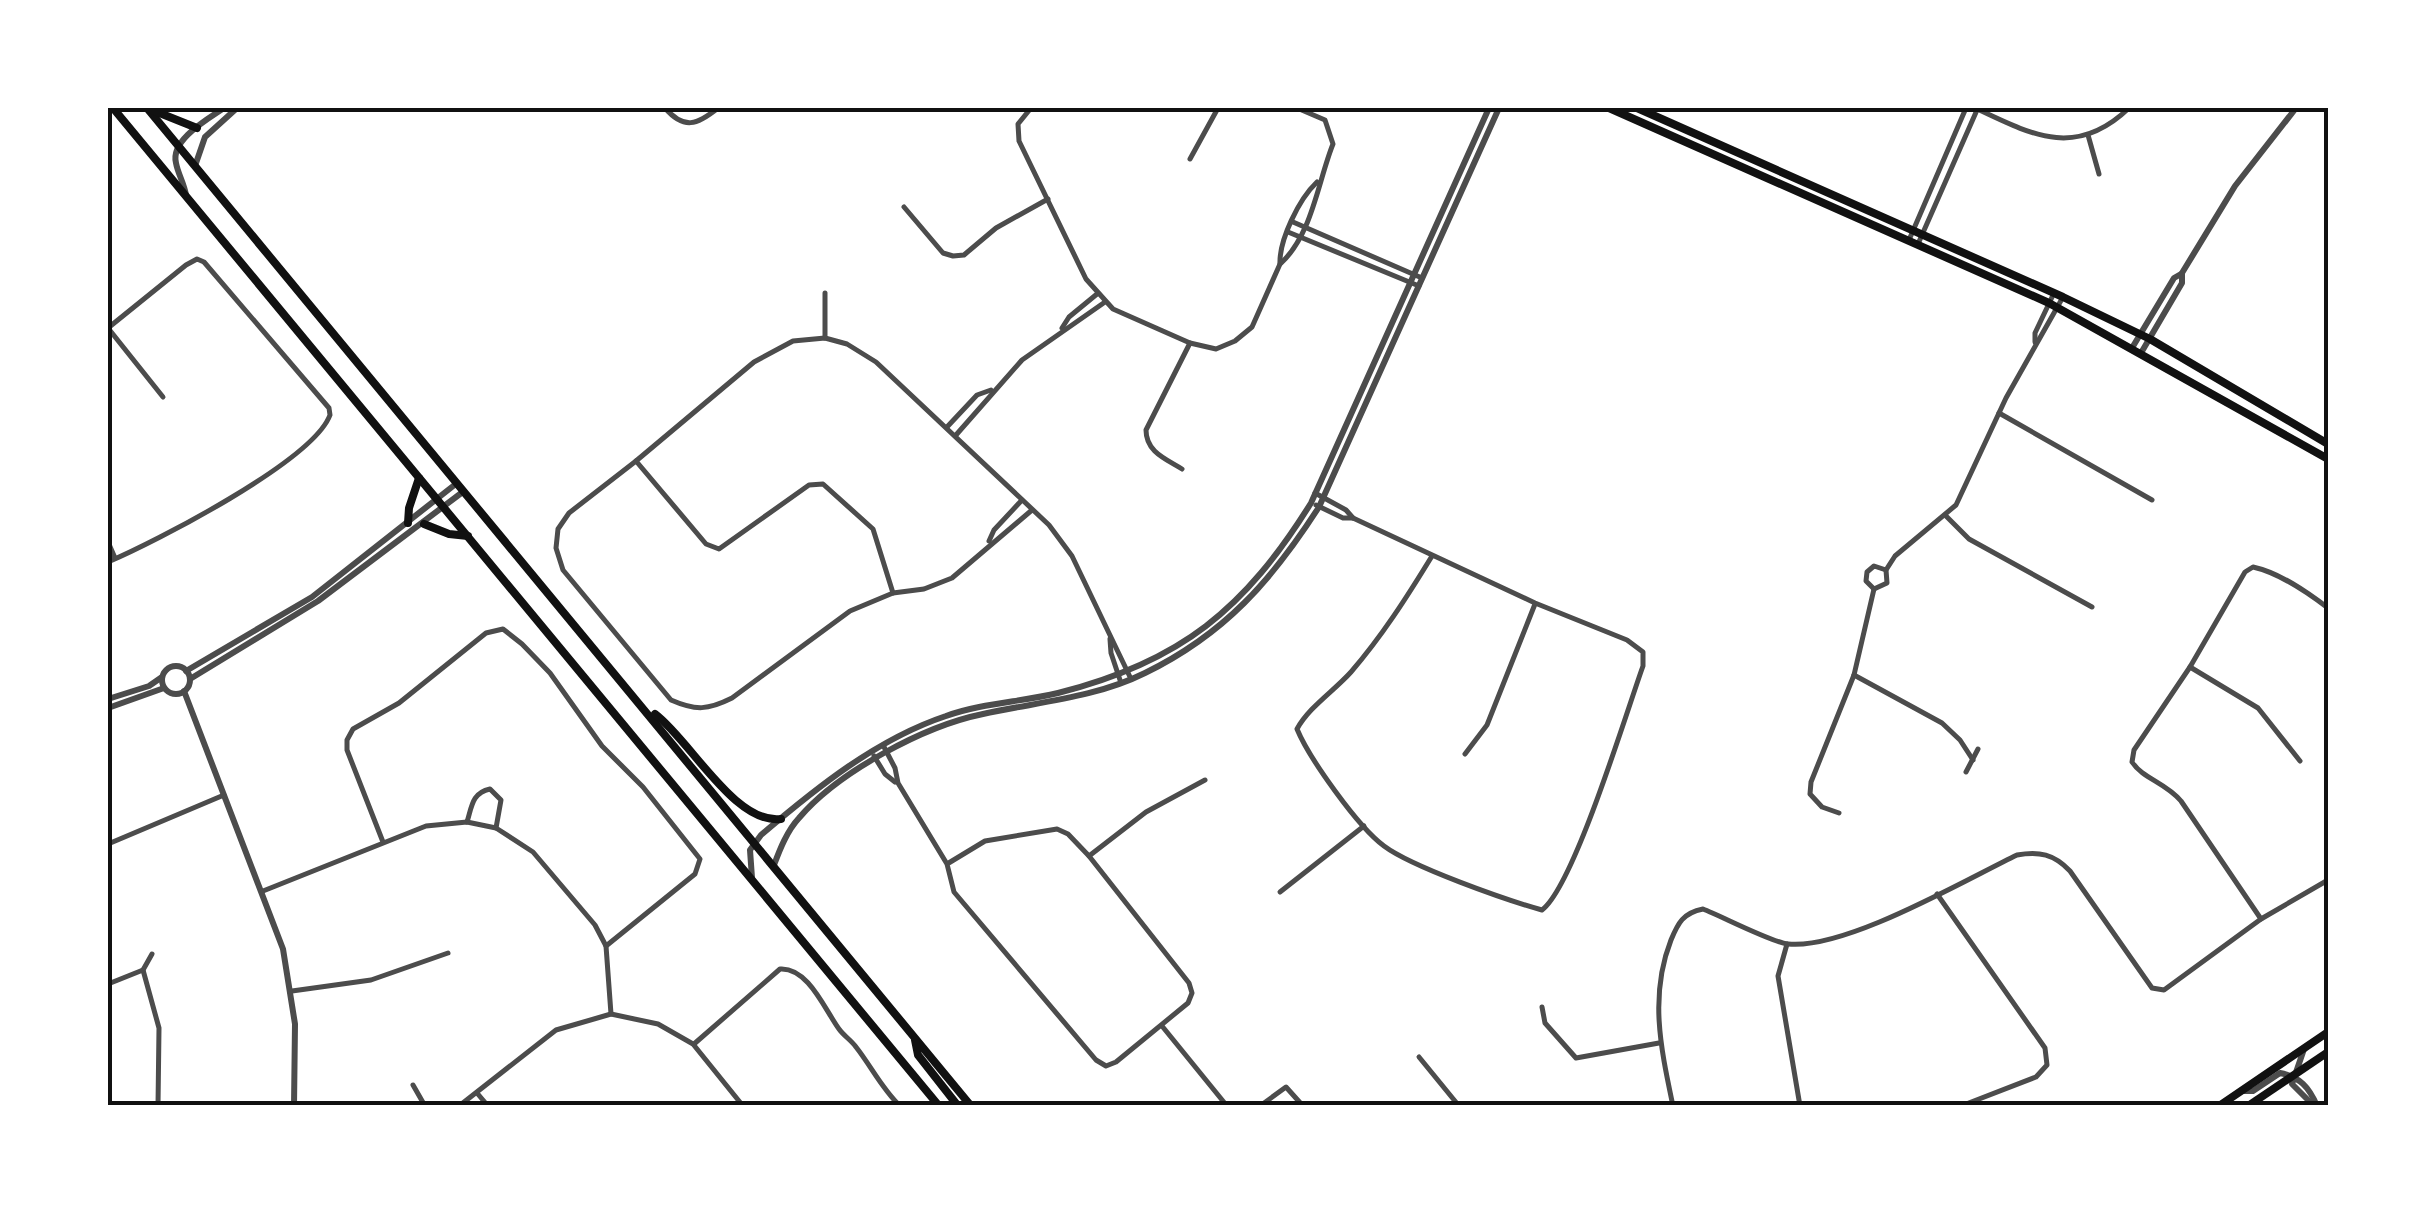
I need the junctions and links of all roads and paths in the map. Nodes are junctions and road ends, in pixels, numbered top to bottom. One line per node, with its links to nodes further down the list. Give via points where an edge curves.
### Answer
1 (114, 108): 25 (main road)
2 (147, 108): 18 (main road); 20 (main road)
3 (224, 108): 18 (street)
4 (237, 108): 22 (street, via 205,137)
5 (665, 108): 6 (street, via 688,125)
6 (718, 108)
7 (1031, 108): 26 (street, via 1018,124 1019,142)
8 (1218, 108): 21 (street)
9 (1297, 108): 24 (street, via 1330,127 1333,144)
10 (1490, 108): 36 (street)
11 (1498, 108): 37 (street)
12 (1609, 108): 33 (main road)
13 (1637, 108): 31 (main road)
14 (1966, 108): 31 (street)
15 (1976, 108): 19 (street, via 2040,136); 31 (street)
16 (2129, 108): 19 (street)
17 (2296, 108): 35 (street, via 2234,186)
18 (197, 128): 20 (street)
19 (2088, 136): 23 (street)
20 (178, 146): 22 (main road); 25 (street, via 175,160)
21 (1190, 159)
22 (195, 166): 61 (main road)
23 (2100, 174)
24 (1318, 180): 28 (street); 29 (street)
25 (187, 196): 60 (main road)
26 (1048, 200): 27 (street, via 954,256 943,253); 39 (street)
27 (904, 207)
28 (1293, 222): 29 (street); 30 (street)
29 (1304, 227): 32 (street); 36 (street)
30 (1288, 232): 32 (street); 34 (street)
31 (1918, 232): 33 (street); 40 (main road)
32 (1298, 237): 34 (street); 36 (street)
33 (1914, 242): 42 (main road)
34 (1280, 264): 48 (street, via 1252,326 1235,341 1216,349)
35 (2182, 273): 45 (street); 47 (street)
36 (1411, 278): 37 (street); 63 (street)
37 (1420, 282): 63 (street)
38 (825, 294): 46 (street)
39 (1097, 294): 41 (street); 44 (street)
40 (2059, 295): 42 (street); 45 (main road)
41 (1105, 302): 44 (street); 48 (street)
42 (2054, 306): 49 (main road); 53 (street)
43 (108, 328): 52 (street); 78 (street, via 186,265 204,262 330,415 322,430 265,477 172,533)
44 (1060, 330): 51 (street)
45 (2140, 334): 47 (main road); 49 (street)
46 (825, 338): 54 (street, via 876,362); 58 (street, via 793,341 754,362)
47 (2150, 340): 50 (street); 56 (main road)
48 (1190, 343): 59 (street, via 1146,430 1152,450)
49 (2132, 348): 50 (main road)
50 (2141, 353): 57 (main road)
51 (994, 389): 54 (street); 55 (street)
52 (163, 396)
53 (2000, 413): 66 (street); 70 (street)
54 (947, 427): 55 (street)
55 (956, 435): 65 (street)
56 (2328, 444)
57 (2328, 459)
58 (636, 461): 81 (street, via 706,544 719,548 809,485 823,484 873,529); 81 (street, via 569,513 556,548 562,570 671,700 692,710 711,709 850,611)
59 (1182, 469)
60 (420, 478): 64 (main road); 72 (main road)
61 (458, 483): 62 (main road); 64 (street)
62 (464, 491): 68 (street); 95 (main road)
63 (1320, 495): 67 (street); 71 (street)
64 (438, 500): 68 (main road); 72 (street)
65 (1022, 500): 69 (street); 76 (street)
66 (2152, 500)
67 (1315, 505): 71 (street); 88 (street, via 1246,592 1197,634)
68 (444, 508): 73 (street); 74 (main road)
69 (1032, 510): 76 (street); 85 (street, via 1072,556)
70 (1946, 516): 79 (street); 83 (street, via 1969,539)
71 (1353, 518): 77 (street)
72 (408, 522): 87 (street, via 312,596)
73 (424, 524): 74 (main road); 87 (street, via 318,601)
74 (468, 536): 118 (main road)
75 (108, 542): 78 (street)
76 (988, 544): 81 (street, via 952,578)
77 (1432, 556): 82 (street); 110 (street, via 1390,624 1297,728)
78 (111, 560)
79 (1886, 570): 80 (street, via 1887,584); 80 (street, via 1874,566 1867,572)
80 (1874, 589): 89 (street)
81 (893, 593)
82 (1535, 603): 99 (street, via 1487,725); 110 (street, via 1627,640 1642,652 1643,666 1586,827 1551,903 1542,910 1527,906 1410,860)
83 (2092, 608)
84 (2328, 608): 86 (street, via 2253,567)
85 (1110, 636): 88 (street); 91 (street)
86 (2190, 667): 102 (street, via 2258,708); 123 (street, via 2132,762 2181,801)
87 (188, 675): 90 (street, via 174,666); 93 (street)
88 (1130, 675): 91 (street)
89 (1854, 675): 101 (street, via 1942,724); 107 (street, via 1811,782 1810,794)
90 (162, 677): 92 (street); 94 (street)
91 (1120, 678): 97 (street, via 948,715)
92 (164, 688): 93 (street); 96 (street)
93 (180, 692): 106 (street)
94 (108, 699)
95 (644, 705): 108 (main road, via 744,808); 113 (main road)
96 (108, 708)
97 (885, 748): 100 (street); 105 (street)
98 (1978, 749): 101 (street)
99 (1465, 754)
100 (873, 755): 105 (street); 108 (street); 117 (street, via 800,816)
101 (1972, 760): 103 (street)
102 (2300, 760)
103 (1966, 772)
104 (1205, 780): 115 (street, via 1146,812)
105 (898, 784): 116 (street)
106 (224, 796): 114 (street); 120 (street)
107 (1839, 813)
108 (781, 819): 113 (street)
109 (468, 822): 111 (street); 111 (street, via 474,798 490,789 502,800); 112 (street, via 426,826)
110 (1364, 826): 121 (street)
111 (496, 828): 125 (street, via 532,852)
112 (383, 842): 120 (street); 125 (street, via 346,740 486,633 503,630 550,673 602,746 700,859 695,874)
113 (754, 842): 117 (main road); 118 (street)
114 (108, 844)
115 (1089, 856): 116 (street, via 1057,828 985,841); 133 (street, via 1190,983 1188,1002)
116 (947, 864): 133 (street, via 954,892 1096,1060 1116,1062)
117 (774, 865): 135 (main road)
118 (752, 880): 152 (main road)
119 (2328, 880): 123 (street)
120 (263, 891): 130 (street)
121 (1280, 892)
122 (1937, 894): 123 (street, via 2038,851 2070,871 2152,988 2164,990); 124 (street, via 1835,938); 161 (street, via 2045,1048 2047,1065 2036,1077)
123 (2260, 919)
124 (1787, 944): 136 (street, via 1702,909 1678,922 1662,962); 160 (street, via 1778,976)
125 (606, 946): 132 (street)
126 (448, 953): 130 (street, via 371,980)
127 (152, 954): 128 (street)
128 (143, 970): 129 (street); 146 (street, via 159,1028)
129 (108, 984)
130 (292, 991): 145 (street)
131 (1542, 1007): 136 (street, via 1545,1022 1576,1058)
132 (611, 1014): 137 (street, via 658,1024); 144 (street, via 556,1030)
133 (1162, 1026): 155 (street)
134 (2328, 1032): 138 (main road)
135 (914, 1035): 153 (main road, via 918,1054); 154 (main road)
136 (1660, 1042): 159 (street)
137 (694, 1044): 150 (street); 151 (street, via 787,968 830,1012)
138 (2304, 1049): 141 (street); 143 (main road)
139 (2328, 1052): 141 (main road)
140 (1419, 1057): 158 (street)
141 (2293, 1076): 143 (street, via 2280,1074 2253,1091); 163 (main road); 164 (street, via 2292,1084)
142 (413, 1085): 147 (street)
143 (2240, 1091): 162 (main road)
144 (477, 1093): 148 (street); 149 (street)
145 (293, 1105)
146 (158, 1106)
147 (426, 1106)
148 (459, 1106)
149 (488, 1106)
150 (743, 1106)
151 (900, 1106)
152 (939, 1106)
153 (958, 1106)
154 (971, 1106)
155 (1228, 1106)
156 (1260, 1106): 157 (street, via 1286,1087)
157 (1302, 1106)
158 (1458, 1106)
159 (1673, 1106)
160 (1800, 1106)
161 (1962, 1106)
162 (2220, 1106)
163 (2248, 1106)
164 (2315, 1106)

